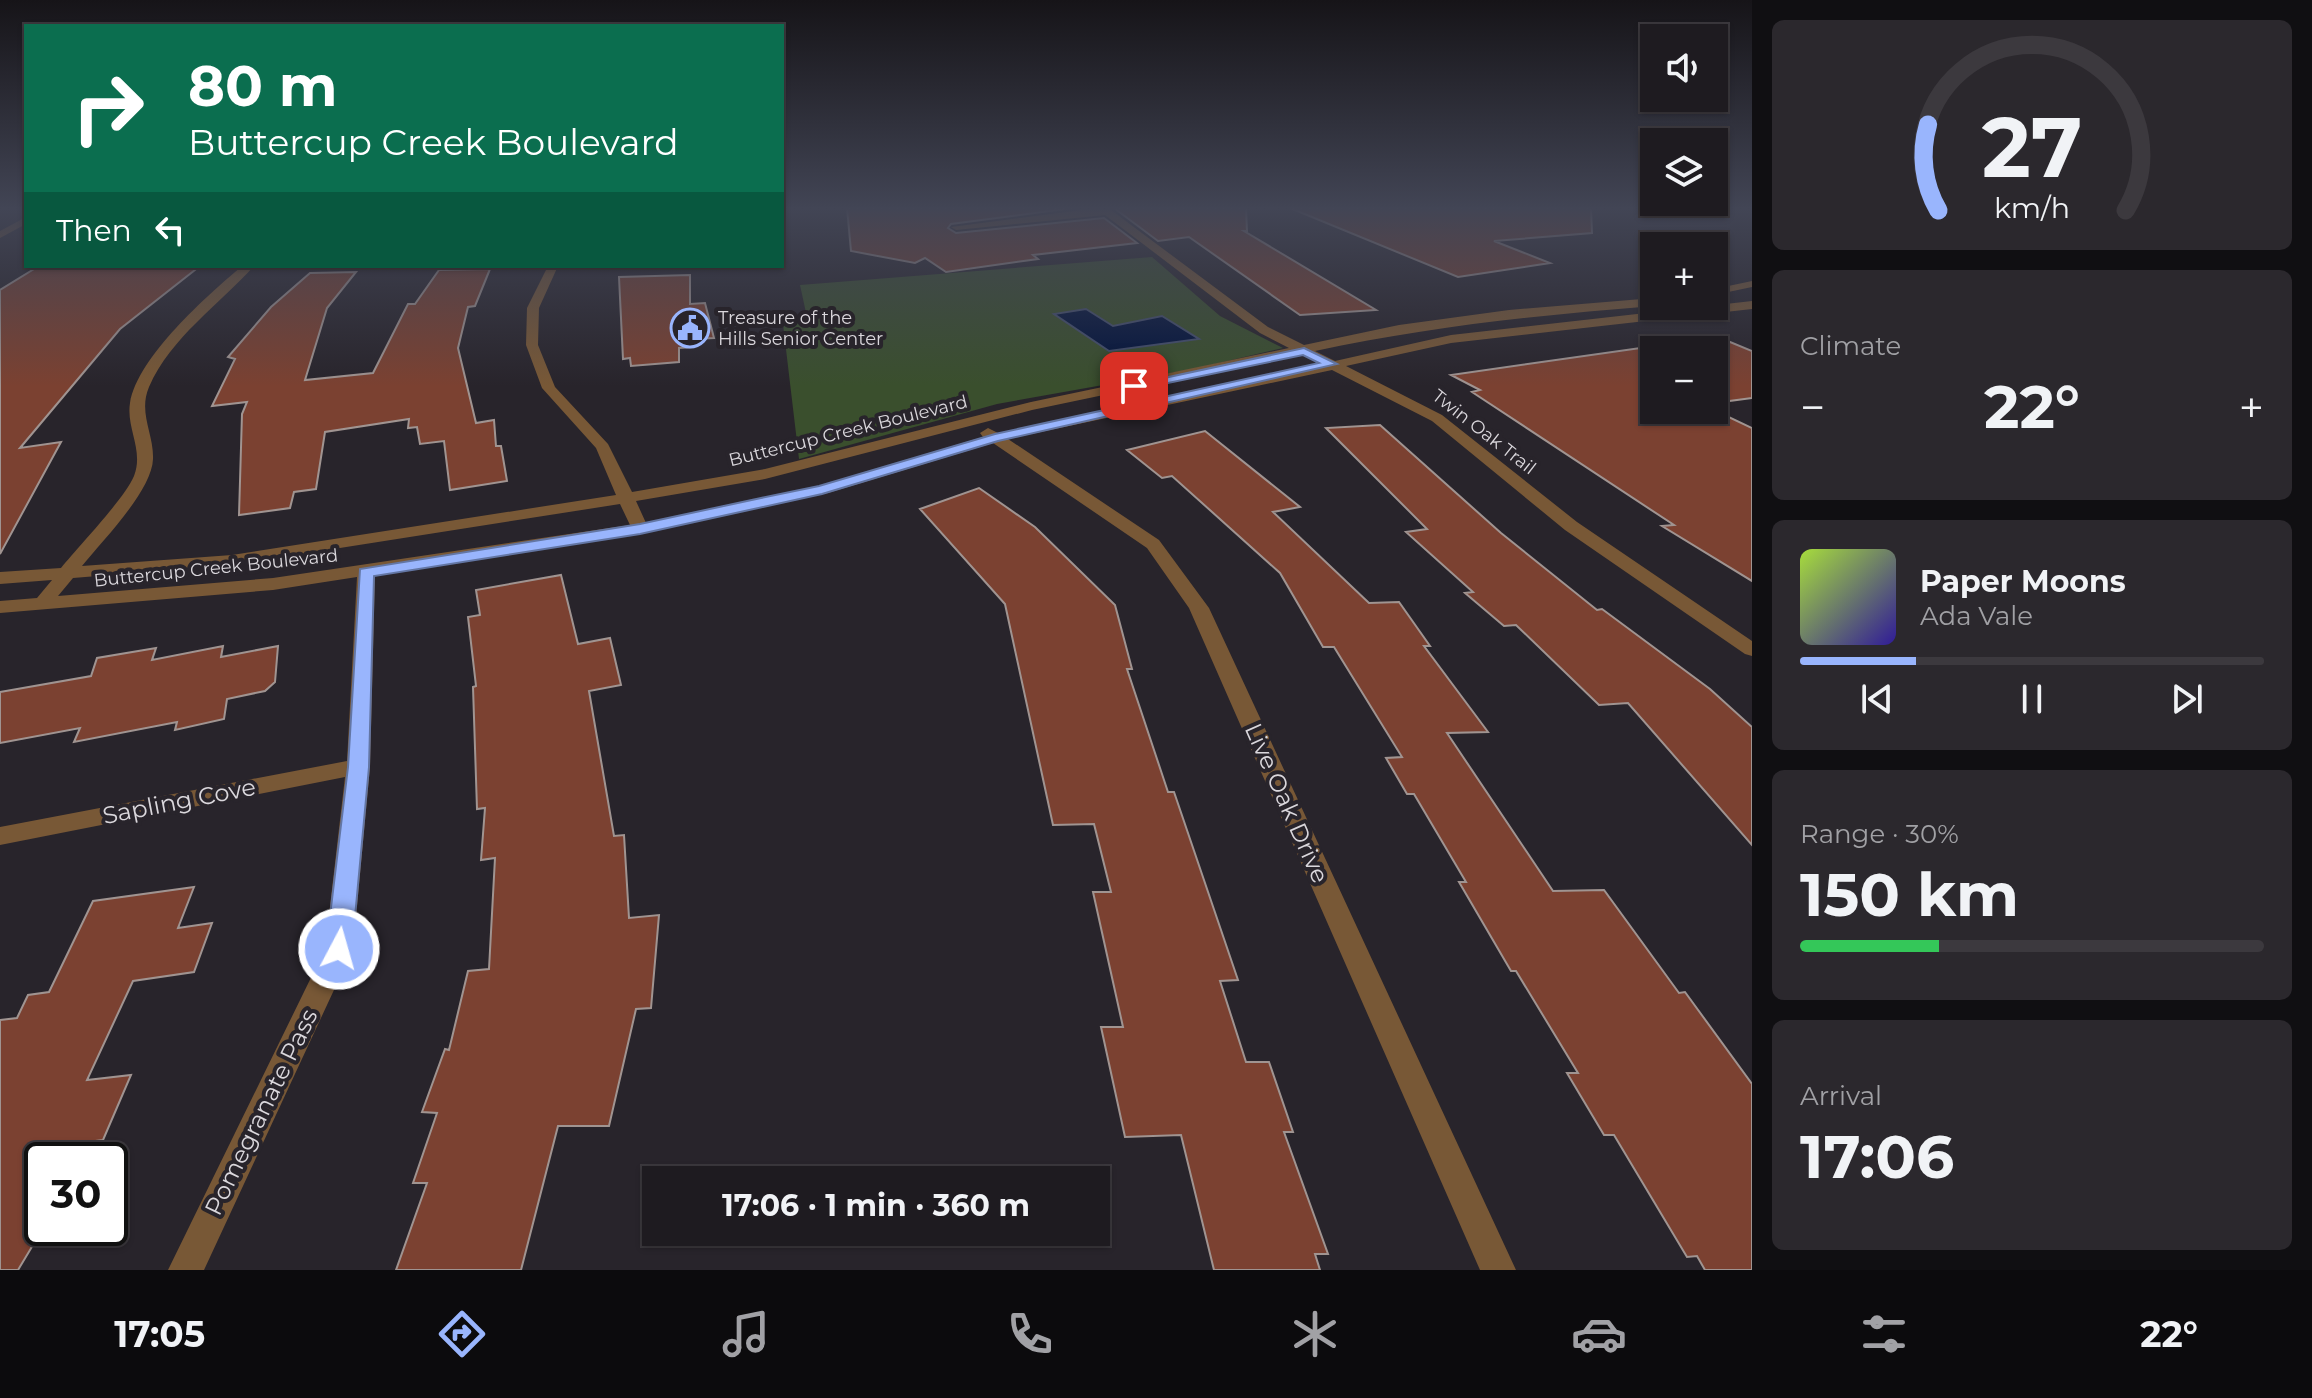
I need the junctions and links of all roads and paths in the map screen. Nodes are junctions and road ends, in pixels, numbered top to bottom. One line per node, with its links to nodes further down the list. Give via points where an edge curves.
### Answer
1 (1181, 267): 8 (street, Twin Oak Trail, via 1264,330)
2 (247, 268): 15 (street, via 143,380 136,408 148,462 133,490)
3 (552, 268): 12 (street, via 533,308 532,345 549,388 603,447)
4 (1752, 284): 5 (street)
5 (1728, 289)
6 (1640, 303): 8 (street, Buttercup Creek Boulevard, via 1448,321)
7 (1752, 305): 9 (street, Buttercup Creek Boulevard, via 1451,339)
8 (1304, 351): 9 (street, Twin Oak Trail); 10 (street, Buttercup Creek Boulevard)
9 (1331, 364): 11 (street, Buttercup Creek Boulevard); 19 (street, Twin Oak Trail, via 1437,418 1571,526)
10 (970, 421): 11 (street, Live Oak Drive); 12 (street, Buttercup Creek Boulevard, via 765,474)
11 (995, 438): 13 (street, Buttercup Creek Boulevard, via 822,490); 23 (street, Live Oak Drive, via 1153,544 1199,608)
12 (626, 498): 13 (street); 15 (street, Buttercup Creek Boulevard, via 309,550)
13 (640, 529): 14 (street, Buttercup Creek Boulevard)
14 (366, 572): 17 (street, Buttercup Creek Boulevard); 20 (street, Pomegranate Pass)
15 (69, 573): 16 (street, Buttercup Creek Boulevard); 17 (street)
16 (0, 578)
17 (43, 603): 18 (street, Buttercup Creek Boulevard)
18 (0, 607)
19 (1752, 650)
20 (358, 767): 21 (street, Sapling Cove); 22 (street, Pomegranate Pass, via 339,949)
21 (0, 836)
22 (186, 1270)
23 (1498, 1270)

